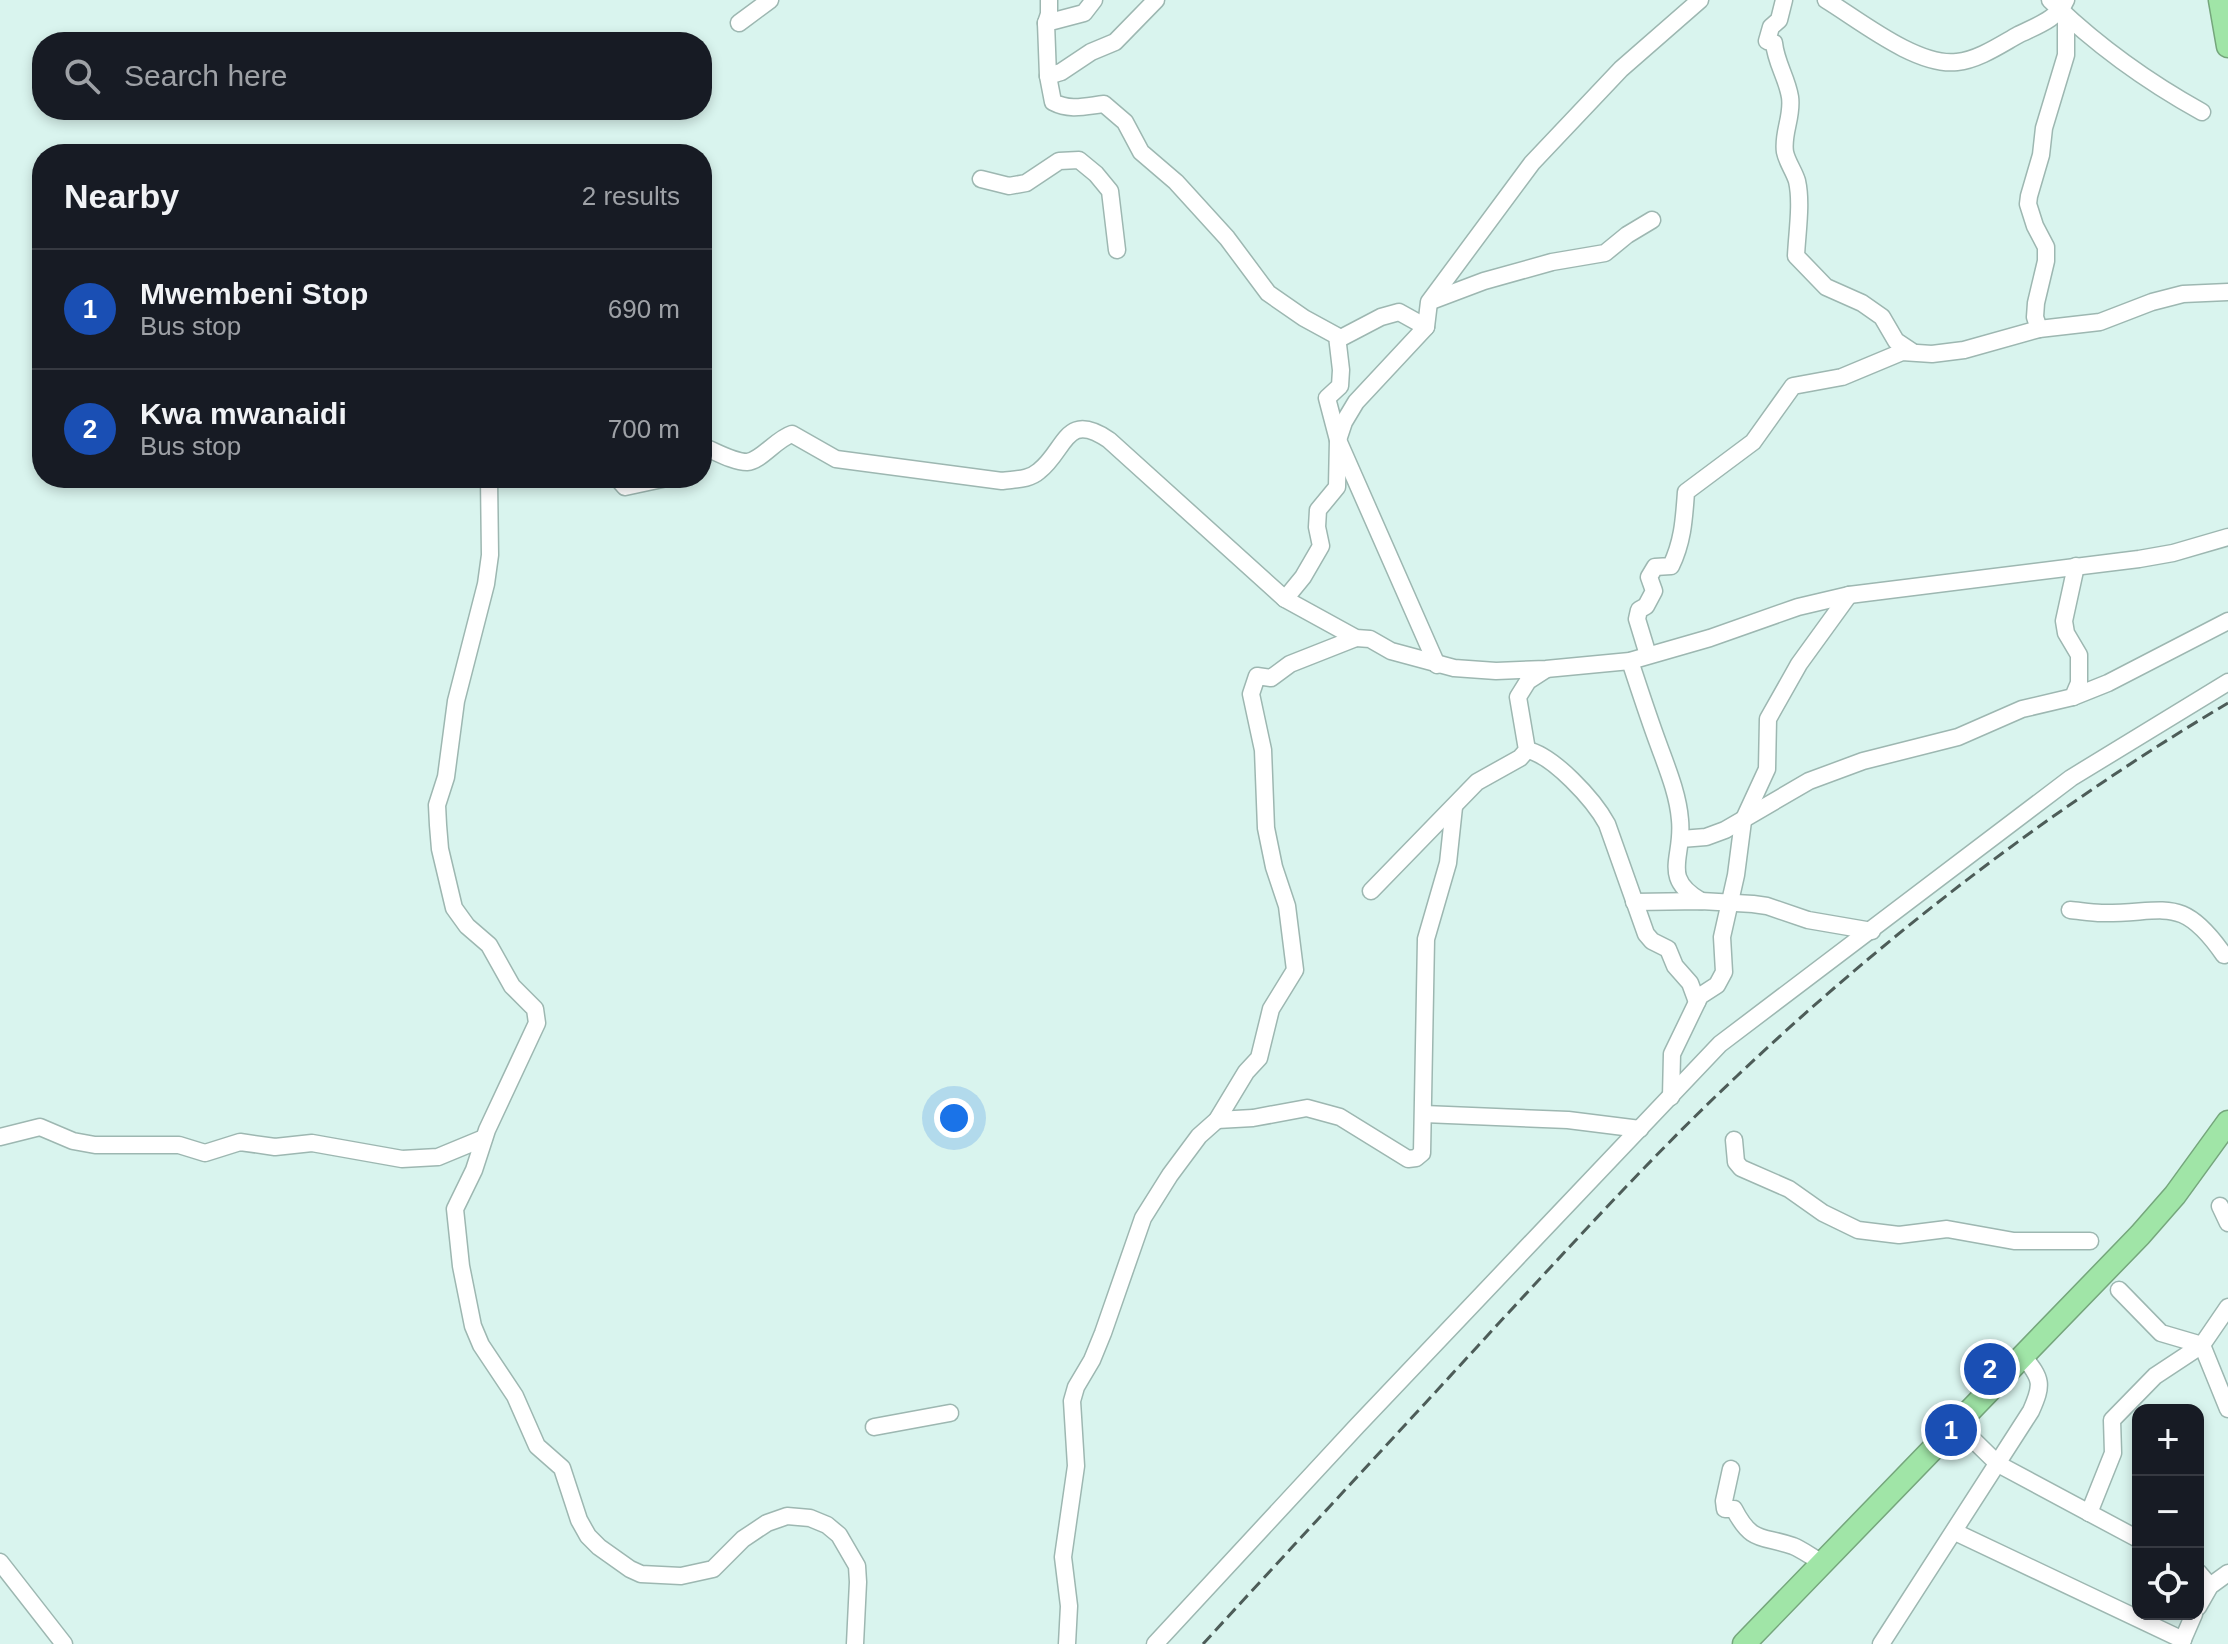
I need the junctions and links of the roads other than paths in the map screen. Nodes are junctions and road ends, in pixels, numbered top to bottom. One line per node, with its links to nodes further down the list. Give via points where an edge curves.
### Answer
1 (770, 0): 10 (street)
2 (1049, 0): 11 (street)
3 (1094, 0): 11 (street, via 1084,13)
4 (1156, 0): 13 (street, via 1115,42)
5 (1700, 0): 19 (street, via 1621,69 1532,163)
6 (1784, 0): 23 (street, via 1767,41 1774,43 1791,103 1785,154 1799,194 1796,256 1826,287 1882,317 1896,341)
7 (1826, 0): 9 (street, via 1887,38 1930,60 1946,62 1984,53)
8 (2220, 0): 12 (highway)
9 (2061, 7): 14 (street, via 2148,82); 21 (street, via 2066,55 2028,204 2046,247 2036,303)
10 (739, 23)
11 (1046, 23): 13 (street)
12 (2228, 46)
13 (1048, 76): 22 (street, via 1058,106 1104,104 1122,118 1141,152 1227,238 1268,293)
14 (2202, 112)
15 (981, 179): 17 (street, via 1009,186 1026,183 1059,161 1079,160 1110,191)
16 (1652, 220): 19 (street, via 1605,253 1484,281)
17 (1117, 250)
18 (2228, 292): 21 (street, via 2183,294 2100,322)
19 (1429, 302): 20 (street)
20 (1426, 327): 22 (street, via 1399,312); 24 (street, via 1356,402)
21 (2039, 329): 23 (street, via 1946,353)
22 (1339, 339): 24 (street, via 1340,386 1327,398)
23 (1911, 351): 33 (street, via 1842,377 1793,386 1753,442 1686,492 1678,551 1671,566 1655,567 1649,577 1654,591 1639,610)
24 (1338, 440): 30 (street, via 1337,487 1318,510 1321,546); 35 (street)
25 (712, 450): 30 (street, via 750,461 792,434 836,459 1002,481 1040,471 1061,442 1085,429 1109,440)
26 (489, 488): 57 (street, via 490,555 437,805 440,849 454,908 489,945 538,1018)
27 (2228, 537): 28 (street, via 2173,553)
28 (2076, 566): 29 (street); 38 (street, via 2064,621 2079,655)
29 (1849, 595): 33 (street); 41 (street, via 1799,664 1768,719 1767,769)
30 (1285, 599): 32 (street)
31 (2228, 621): 38 (street)
32 (1356, 638): 35 (street); 53 (street, via 1290,664 1271,678 1257,676 1251,694 1263,750 1268,838 1287,906 1295,970 1271,1009 1259,1058)
33 (1648, 655): 34 (street)
34 (1630, 661): 36 (street); 42 (street, via 1671,777)
35 (1437, 665): 36 (street)
36 (1546, 669): 39 (street, via 1528,681 1518,697)
37 (2228, 682): 48 (street, via 2071,778)
38 (2073, 697): 41 (street, via 2022,709 1958,737 1809,781)
39 (1527, 750): 40 (street, via 1477,782); 45 (street, via 1556,766 1599,810)
40 (1454, 807): 43 (street); 52 (street, via 1448,863 1426,939)
41 (1743, 821): 42 (street, via 1706,837); 46 (street)
42 (1681, 839): 44 (street, via 1679,884)
43 (1371, 891)
44 (1701, 901): 45 (street); 46 (street)
45 (1634, 902): 50 (street, via 1648,938 1668,949)
46 (1731, 904): 48 (street, via 1767,906 1808,920); 50 (street, via 1722,937 1724,972)
47 (2070, 910): 49 (street, via 2168,909 2195,921)
48 (1872, 931): 51 (street, via 1720,1044)
49 (2224, 955)
50 (1697, 1002): 51 (street, via 1672,1054)
51 (1671, 1097): 55 (street)
52 (1424, 1114): 53 (street, via 1422,1153 1408,1159 1340,1117 1307,1108); 55 (street)
53 (1217, 1120): 85 (street, via 1199,1136 1143,1218 1103,1333 1076,1387 1076,1466 1063,1557)
54 (2228, 1122): 65 (highway, via 2175,1195)
55 (1640, 1129): 86 (street)
56 (0, 1137): 57 (street, via 40,1127 95,1145 179,1145 205,1153 240,1142 275,1147 312,1143 402,1159 438,1157)
57 (484, 1138): 84 (street, via 455,1209 473,1326 515,1396 537,1446 562,1468 588,1536 641,1574 681,1576 713,1569 767,1523 787,1516 810,1518 839,1535 857,1566)
58 (1734, 1140): 61 (street, via 1741,1168 1858,1230 1899,1235 1947,1229 2014,1241)
59 (2220, 1206): 60 (street)
60 (2228, 1223)
61 (2090, 1241)
62 (2119, 1290): 64 (street, via 2161,1333)
63 (2228, 1307): 64 (street)
64 (2202, 1345): 66 (street); 72 (street, via 2155,1376 2112,1420 2113,1453)
65 (2023, 1356): 68 (highway); 70 (street, via 2038,1374 2038,1394)
66 (2228, 1409)
67 (950, 1413): 69 (street)
68 (1957, 1424): 70 (street); 76 (highway)
69 (874, 1427)
70 (1998, 1464): 72 (street); 73 (street)
71 (1731, 1469): 76 (street, via 1725,1509 1734,1509 1744,1527 1759,1537 1797,1547)
72 (2089, 1513): 74 (street)
73 (1955, 1532): 82 (street); 88 (street)
74 (2132, 1536)
75 (0, 1562): 83 (street)
76 (1823, 1563): 87 (highway)
77 (2228, 1573): 79 (street)
78 (2204, 1579): 79 (street)
79 (2210, 1586): 80 (street)
80 (2204, 1596)
81 (2191, 1620): 82 (street)
82 (2182, 1642)
83 (64, 1644)
84 (855, 1644)
85 (1067, 1644)
86 (1155, 1644)
87 (1744, 1644)
88 (1881, 1644)

